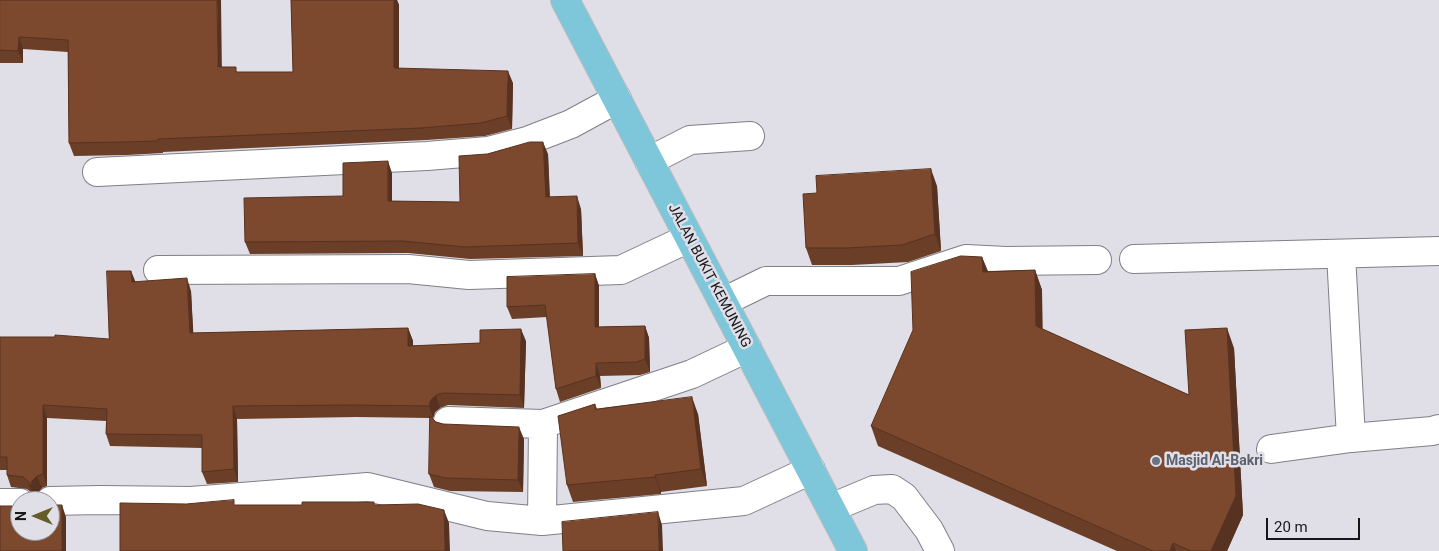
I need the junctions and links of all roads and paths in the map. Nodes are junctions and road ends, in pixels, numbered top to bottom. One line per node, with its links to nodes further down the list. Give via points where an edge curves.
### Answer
1 (565, 0): 2 (main road, JALAN BUKIT KEMUNING)
2 (617, 99): 4 (main road, JALAN BUKIT KEMUNING); 5 (street, via 571,124 527,141 488,151)
3 (750, 136): 4 (street, via 690,140)
4 (649, 161): 6 (main road, JALAN BUKIT KEMUNING)
5 (97, 172)
6 (689, 238): 11 (street, via 621,270 469,275 408,269); 12 (main road, JALAN BUKIT KEMUNING)
7 (1439, 251): 8 (street)
8 (1341, 254): 9 (street); 17 (street)
9 (1134, 259)
10 (1097, 260): 12 (street, via 966,259 899,281 766,281)
11 (158, 270)
12 (723, 302): 13 (main road, JALAN BUKIT KEMUNING)
13 (747, 348): 15 (street, via 692,374); 19 (main road, JALAN BUKIT KEMUNING)
14 (448, 421): 15 (street)
15 (543, 424): 22 (street)
16 (1439, 429): 17 (street)
17 (1351, 438): 18 (street)
18 (1271, 449)
19 (811, 470): 21 (main road, JALAN BUKIT KEMUNING); 22 (street, via 744,500)
20 (60, 502): 22 (street, via 190,500 368,487 487,516)
21 (831, 508): 23 (main road, JALAN BUKIT KEMUNING); 24 (street, via 874,490 892,489 904,497)
22 (542, 522)
23 (853, 551)
24 (940, 551)

